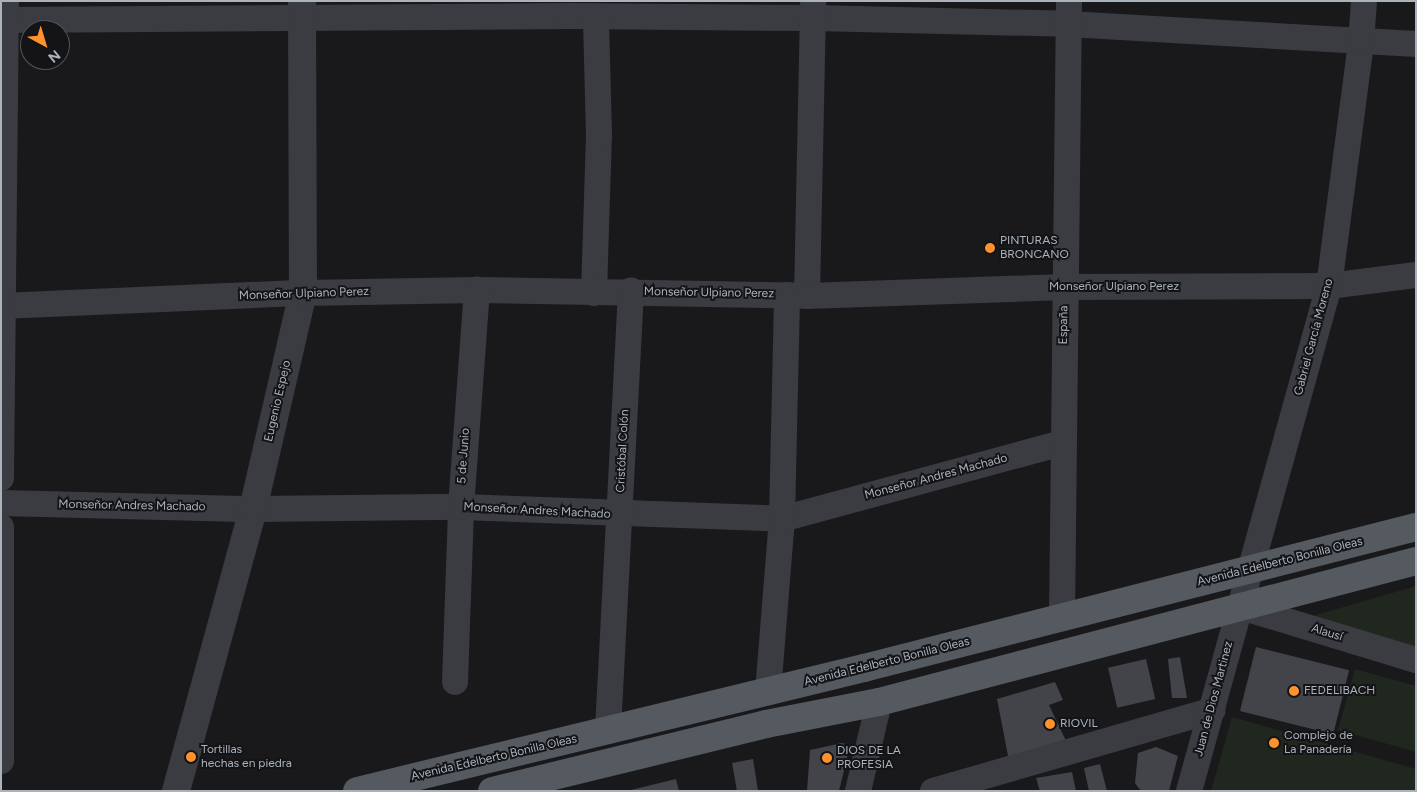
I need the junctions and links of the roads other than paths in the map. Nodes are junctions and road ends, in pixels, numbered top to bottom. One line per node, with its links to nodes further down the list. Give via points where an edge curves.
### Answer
1 (1364, 1): 7 (street, Gabriel García Moreno)
2 (813, 10): 5 (street); 6 (street); 16 (street)
3 (6, 11): 4 (street); 17 (street)
4 (302, 11): 5 (street); 14 (street, Eugenio Espejo)
5 (580, 12): 15 (street, via 599,136)
6 (1068, 12): 7 (street); 11 (street, España)
7 (1361, 43): 8 (street); 10 (street, Gabriel García Moreno)
8 (1416, 44)
9 (1416, 275): 10 (street, Monseñor Ulpiano Perez)
10 (1329, 286): 11 (street, Monseñor Ulpiano Perez); 28 (street, Gabriel García Moreno)
11 (1064, 287): 16 (street, Monseñor Ulpiano Perez); 18 (street, España)
12 (477, 290): 14 (street, Monseñor Ulpiano Perez); 15 (street, Monseñor Ulpiano Perez); 21 (street, 5 de Junio)
13 (631, 291): 15 (street, Monseñor Ulpiano Perez); 16 (street, Monseñor Ulpiano Perez); 23 (street, Cristóbal Colón)
14 (303, 293): 17 (street, Monseñor Ulpiano Perez); 22 (street, Eugenio Espejo)
15 (594, 293)
16 (797, 296): 24 (street)
17 (2, 306): 19 (street)
18 (1062, 442): 24 (street, Monseñor Andres Machado); 30 (street, España)
19 (1, 478)
20 (1, 503): 22 (street, Monseñor Andres Machado)
21 (461, 507): 22 (street, Monseñor Andres Machado); 23 (street, Monseñor Andres Machado); 32 (street, 5 de Junio)
22 (253, 509): 39 (street, Eugenio Espejo)
23 (620, 515): 24 (street, Monseñor Andres Machado); 36 (street, Cristóbal Colón)
24 (782, 519): 33 (street)
25 (1, 527): 37 (street)
26 (1416, 527): 28 (main road, Avenida Edelberto Bonilla Oleas)
27 (1416, 561): 29 (main road)
28 (1248, 570): 29 (street, Gabriel García Moreno); 30 (main road, Avenida Edelberto Bonilla Oleas)
29 (1238, 606): 31 (street, Alausí); 34 (main road); 35 (street, Juan de Dios Martinez)
30 (1062, 618): 33 (main road, Avenida Edelberto Bonilla Oleas)
31 (1416, 660)
32 (455, 682)
33 (768, 692): 36 (main road, Avenida Edelberto Bonilla Oleas)
34 (879, 702): 38 (main road, via 766,724); 41 (street)
35 (1213, 710): 42 (street); 43 (street, Juan de Dios Martinez)
36 (608, 730): 40 (main road, Avenida Edelberto Bonilla Oleas)
37 (2, 760)
38 (508, 789)
39 (176, 791)
40 (357, 791)
41 (858, 791)
42 (933, 791)
43 (1189, 791)

